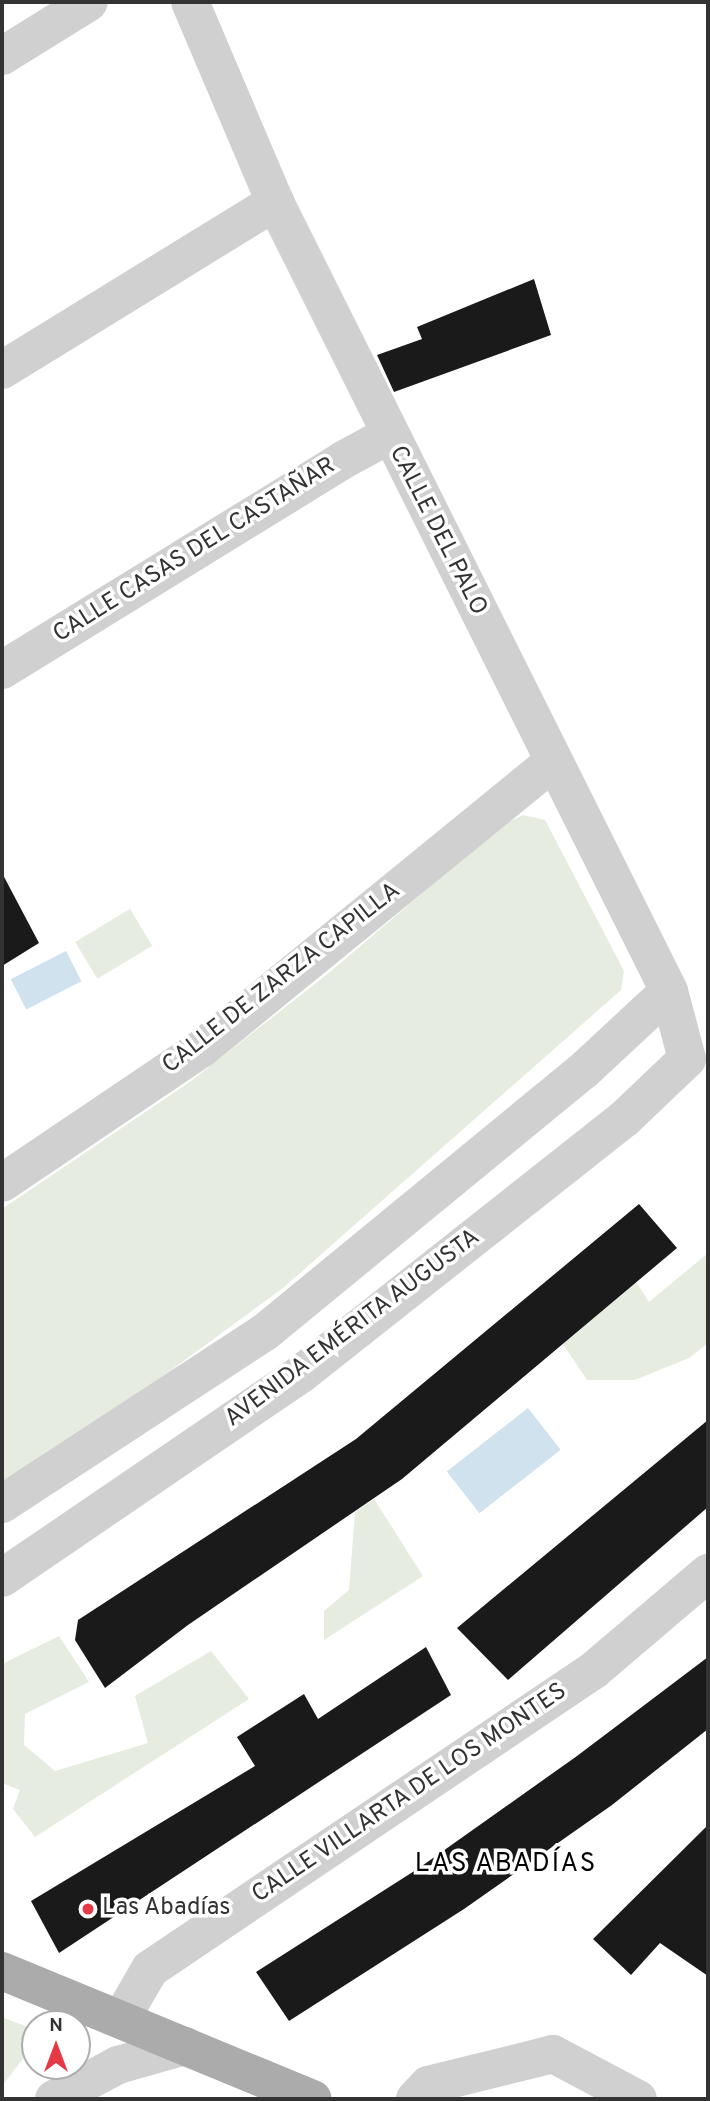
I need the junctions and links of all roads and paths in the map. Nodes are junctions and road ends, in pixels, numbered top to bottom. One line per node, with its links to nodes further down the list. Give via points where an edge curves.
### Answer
1 (89, 2): 3 (street)
2 (190, 2): 4 (street, CALLE DEL PALO)
3 (2, 56)
4 (275, 202): 5 (street); 6 (street, CALLE DEL PALO)
5 (2, 370)
6 (389, 435): 7 (street, CALLE CASAS DEL CASTAÑAR); 8 (street, CALLE DEL PALO)
7 (2, 670)
8 (553, 762): 9 (street, CALLE DEL PALO); 11 (street, CALLE DE ZARZA CAPILLA, via 201,1049)
9 (668, 991): 10 (street, CALLE DEL PALO); 12 (street, AVENIDA EMÉRITA AUGUSTA, via 583,1071 265,1332)
10 (687, 1059): 14 (street, AVENIDA EMÉRITA AUGUSTA, via 624,1119 301,1374)
11 (2, 1183)
12 (2, 1504)
13 (708, 1573): 18 (street, CALLE VILLARTA DE LOS MONTES, via 594,1670 150,1969)
14 (2, 1578)
15 (2, 1971): 16 (main road)
16 (69, 2010)
17 (91, 2014): 18 (main road)
18 (121, 2019): 19 (main road)
19 (185, 2046): 20 (street); 21 (main road)
20 (63, 2085)
21 (313, 2099)
22 (415, 2099): 23 (street, via 428,2085 552,2054)
23 (638, 2099)

